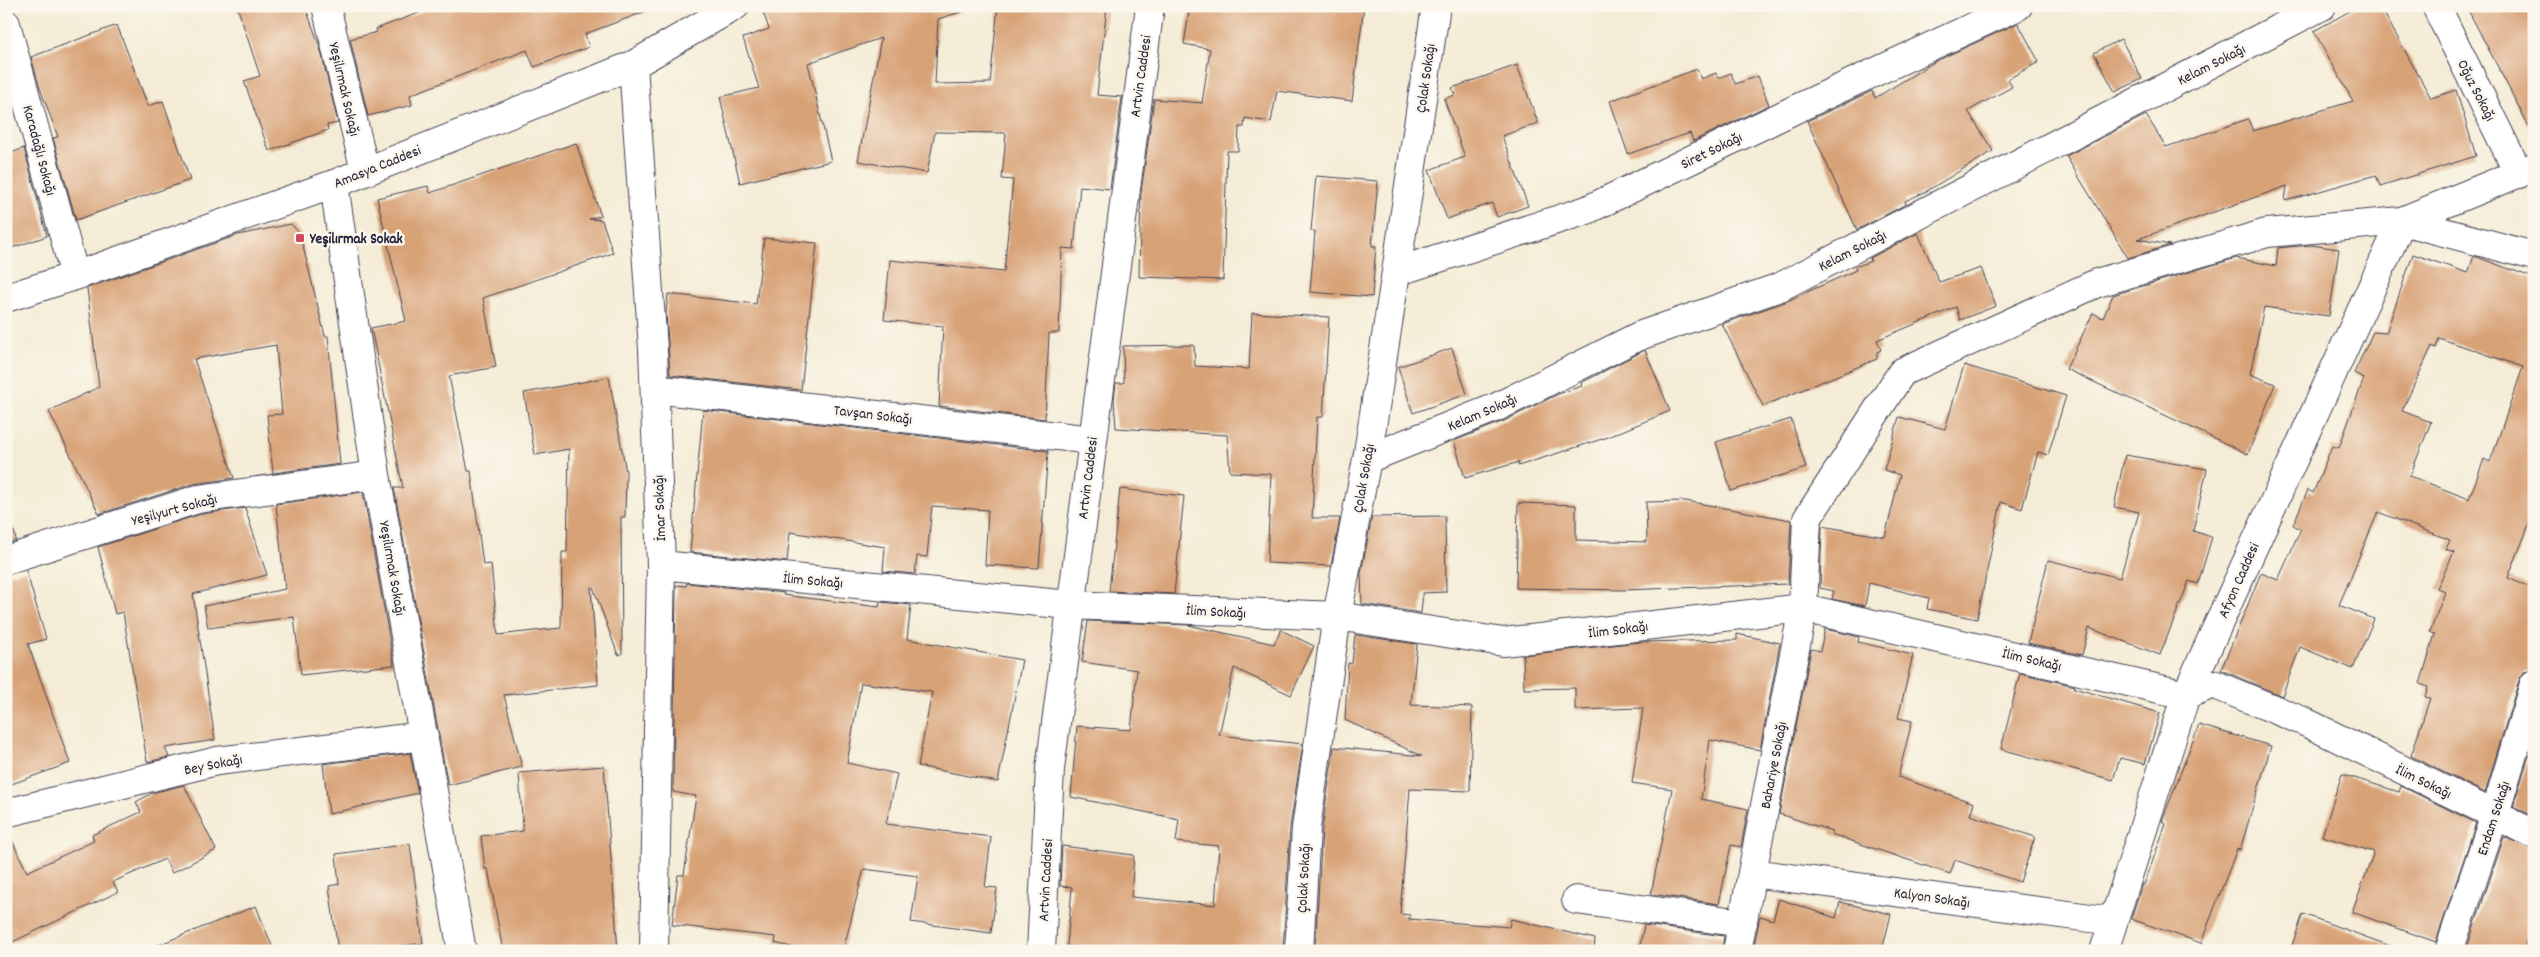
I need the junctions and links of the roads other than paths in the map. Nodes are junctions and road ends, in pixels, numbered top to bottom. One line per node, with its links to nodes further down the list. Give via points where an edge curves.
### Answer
1 (326, 6): 11 (street, Yeşilırmak Sokağı)
2 (735, 6): 9 (street, Amasya Caddesi)
3 (1150, 6): 19 (street, Artvin Caddesi)
4 (1436, 6): 15 (street, Çolak Sokağı)
5 (2018, 6): 15 (street, Siret Sokağı, via 1587,210)
6 (2322, 6): 20 (street, Kelam Sokağı, via 1780,287 1639,336 1497,408)
7 (2436, 6): 10 (street, Oğuz Sokağı)
8 (6, 24): 16 (street, Karadağlı Sokağı)
9 (632, 65): 11 (street, Amasya Caddesi); 18 (street, İmar Sokağı)
10 (2526, 170): 13 (street)
11 (365, 171): 12 (street, Amasya Caddesi)
12 (334, 184): 16 (street, Amasya Caddesi); 21 (street, Yeşilırmak Sokağı)
13 (2402, 221): 14 (street); 25 (street, Bahariye Sokağı, via 2267,233 2097,283 1902,372 1807,519); 28 (street, Afyon Caddesi)
14 (2534, 256)
15 (1396, 272): 20 (street, Çolak Sokağı)
16 (75, 276): 17 (street, Amasya Caddesi)
17 (6, 298)
18 (655, 389): 19 (street, Tavşan Sokağı); 23 (street, İmar Sokağı)
19 (1092, 440): 24 (street, Artvin Caddesi)
20 (1367, 459): 26 (street, Çolak Sokağı)
21 (376, 475): 22 (street, Yeşilyurt Sokağı, via 198,499); 29 (street, Yeşilırmak Sokağı)
22 (6, 560)
23 (661, 565): 24 (street, İlim Sokağı); 38 (street, İmar Sokağı)
24 (1070, 604): 26 (street, İlim Sokağı); 39 (street, Artvin Caddesi, via 1050,769)
25 (1803, 608): 26 (street, İlim Sokağı, via 1503,642); 28 (street, İlim Sokağı); 33 (street, Bahariye Sokağı)
26 (1337, 616): 40 (street, Çolak Sokağı, via 1306,828)
27 (2534, 684): 31 (street, Endam Sokağı)
28 (2186, 695): 31 (street, İlim Sokağı, via 2213,684 2305,722); 35 (street, Afyon Caddesi)
29 (424, 736): 30 (street, Bey Sokağı, via 217,761); 37 (street, Yeşilırmak Sokağı)
30 (6, 813)
31 (2494, 817): 32 (street, İlim Sokağı); 43 (street, Endam Sokağı)
32 (2534, 834)
33 (1752, 873): 35 (street, Kalyon Sokağı); 36 (street, Bahariye Sokağı)
34 (1576, 900): 36 (street)
35 (2113, 920): 42 (street, Afyon Caddesi)
36 (1743, 923): 41 (street, Bahariye Sokağı)
37 (462, 951)
38 (654, 951)
39 (1041, 951)
40 (1298, 951)
41 (1737, 951)
42 (2104, 951)
43 (2449, 951)

